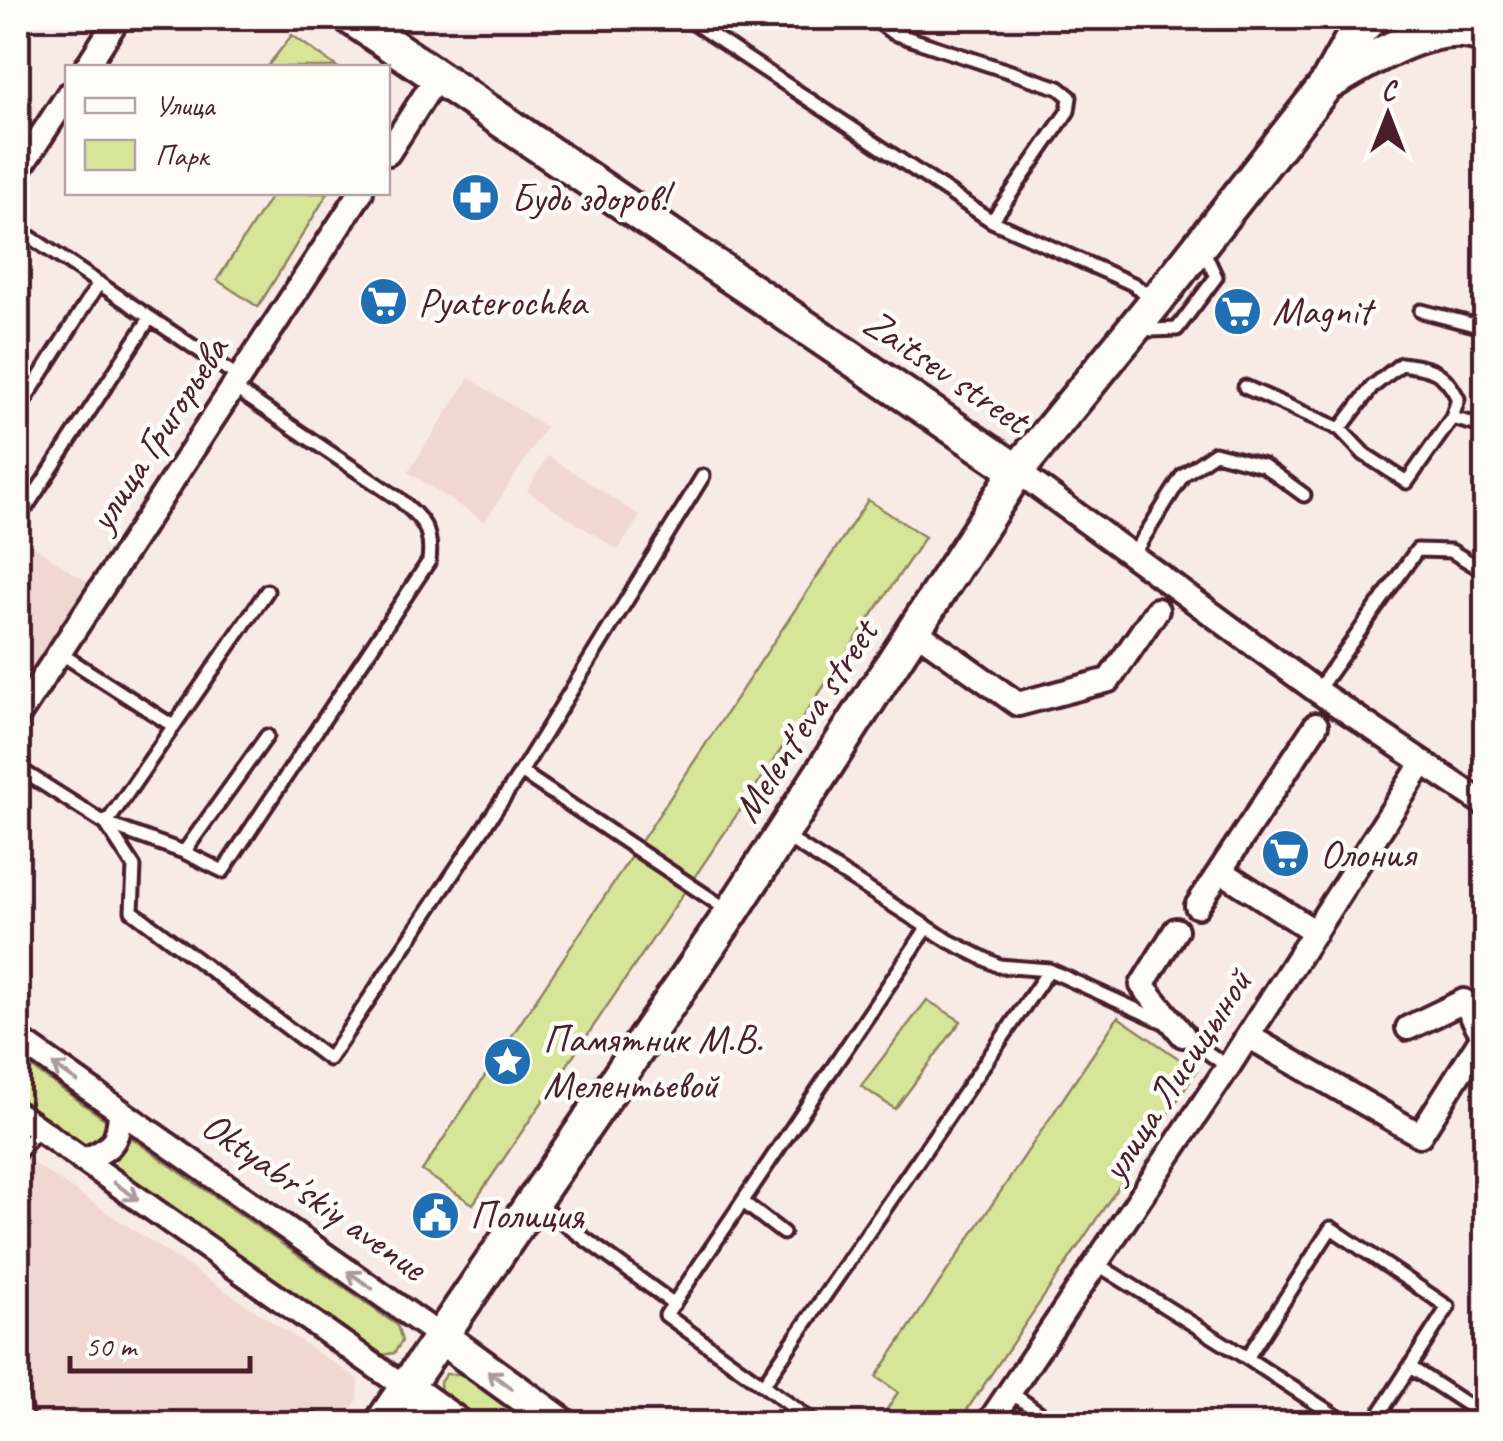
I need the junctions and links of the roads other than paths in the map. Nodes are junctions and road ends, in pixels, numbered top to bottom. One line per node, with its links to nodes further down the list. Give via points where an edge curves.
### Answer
1 (118, 18): 8 (street)
2 (351, 18): 9 (main road, Zaitsev street)
3 (686, 18): 15 (lane)
4 (873, 18): 15 (lane, via 893,33 1059,88 1070,98 1068,111)
5 (1371, 18): 10 (main road)
6 (1429, 25): 7 (main road); 10 (main road)
7 (1486, 36)
8 (88, 65)
9 (438, 76): 12 (street); 28 (main road, Zaitsev street)
10 (1326, 85): 18 (main road, Melent'eva street)
11 (65, 100): 13 (street)
12 (390, 149)
13 (18, 171)
14 (360, 195): 22 (street, улица Григорьева)
15 (992, 221): 18 (lane, via 1133,284)
16 (18, 229): 17 (lane)
17 (98, 283): 20 (lane); 24 (lane)
18 (1156, 301): 28 (main road, Melent'eva street)
19 (1421, 311): 21 (lane)
20 (150, 318): 22 (lane); 31 (lane)
21 (1486, 328)
22 (237, 383): 37 (street, улица Григорьева); 49 (lane, via 421,519 431,541 429,561 222,871)
23 (1245, 387): 27 (lane)
24 (18, 411)
25 (1452, 418): 26 (lane); 27 (lane, via 1407,482); 27 (lane, via 1458,399 1449,380 1401,364 1372,387)
26 (1486, 427)
27 (1340, 429)
28 (1017, 471): 32 (street, Zaitsev street); 36 (main road, Melent'eva street)
29 (703, 476): 45 (lane)
30 (1304, 495): 32 (lane, via 1264,466 1215,453 1183,475)
31 (18, 513)
32 (1132, 556): 38 (street, Zaitsev street)
33 (1486, 572): 38 (lane, via 1451,551 1417,550)
34 (268, 591): 41 (lane)
35 (1158, 610): 36 (street, via 1109,680 1018,704)
36 (914, 630): 48 (main road, Melent'eva street)
37 (60, 653): 39 (street, улица Григорьева); 41 (lane)
38 (1318, 691): 43 (street, Zaitsev street)
39 (18, 716)
40 (1316, 725): 50 (street)
41 (173, 726): 47 (lane)
42 (267, 736): 49 (lane)
43 (1422, 764): 46 (street, Zaitsev street); 55 (street, улица Лисицыной)
44 (18, 768): 47 (lane)
45 (521, 772): 47 (lane, via 328,1058 132,911 134,867); 52 (lane)
46 (1486, 806)
47 (106, 824): 49 (lane)
48 (782, 835): 52 (main road, Melent'eva street); 53 (lane)
49 (184, 852)
50 (1221, 871): 51 (street); 55 (street)
51 (1197, 906)
52 (731, 912): 67 (main road, Melent'eva street)
53 (926, 928): 56 (lane, via 998,966); 68 (lane)
54 (1176, 930): 58 (street, via 1142,984)
55 (1314, 932): 59 (street, улица Лисицыной)
56 (1050, 970): 58 (lane); 76 (lane)
57 (1408, 1028): 59 (street, via 1464,1001 1484,1036 1420,1135)
58 (1183, 1035): 61 (lane)
59 (1248, 1036): 61 (street, улица Лисицыной)
60 (18, 1039): 62 (street, Oktyabr'skiy avenue, one-way to 60)
61 (1228, 1066): 70 (street, улица Лисицыной)
62 (120, 1112): 66 (street, via 115,1143); 72 (street, Oktyabr'skiy avenue, one-way to 62)
63 (18, 1114): 64 (street)
64 (38, 1128): 65 (lane); 66 (street)
65 (18, 1154)
66 (82, 1160): 77 (street, one-way to 77)
67 (534, 1202): 71 (lane); 72 (main road, Melent'eva street)
68 (743, 1202): 69 (lane); 71 (lane)
69 (783, 1233)
70 (1097, 1264): 73 (lane); 78 (street, улица Лисицыной)
71 (674, 1304): 76 (lane, via 666,1316)
72 (440, 1336): 77 (main road, Melent'eva street); 83 (main road, Oktyabr'skiy avenue, one-way to 72)
73 (1247, 1358): 74 (lane, via 1331,1228 1448,1307); 87 (lane)
74 (1410, 1367): 79 (lane); 88 (lane)
75 (18, 1369): 80 (lane)
76 (763, 1385): 84 (lane)
77 (406, 1388): 81 (main road, Melent'eva street); 82 (main road)
78 (1010, 1392): 85 (street, улица Лисицыной); 86 (lane)
79 (1486, 1417)
80 (26, 1424)
81 (381, 1424)
82 (456, 1424)
83 (561, 1424)
84 (816, 1424)
85 (988, 1424)
86 (1055, 1424)
87 (1348, 1424)
88 (1373, 1424)

